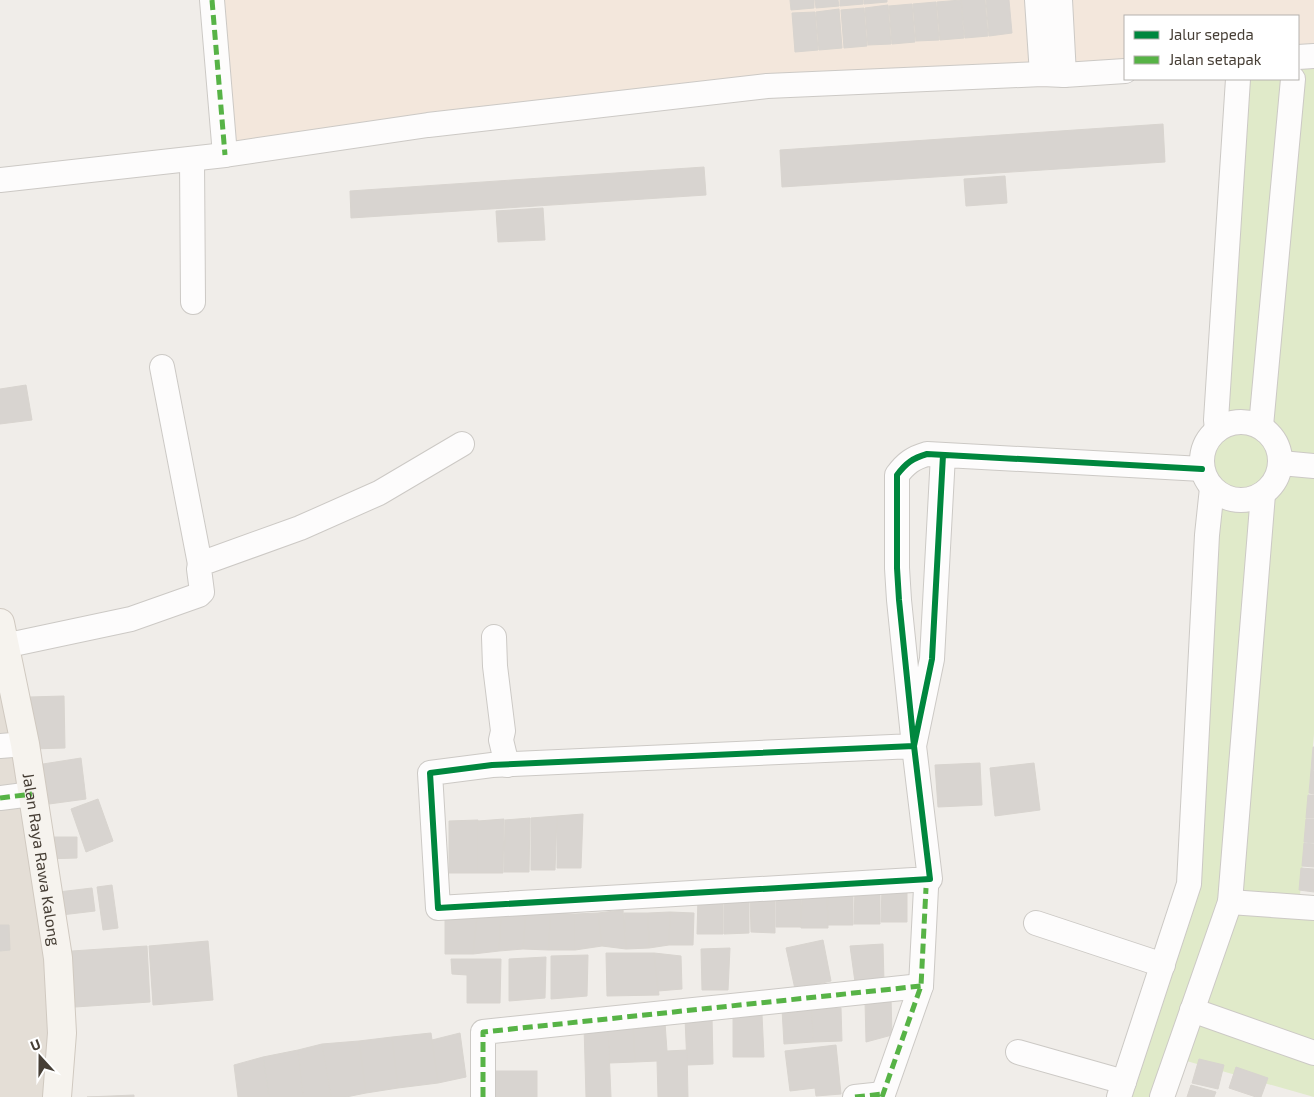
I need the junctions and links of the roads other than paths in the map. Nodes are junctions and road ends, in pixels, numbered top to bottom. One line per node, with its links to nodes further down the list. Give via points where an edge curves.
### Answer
1 (212, 0): 10 (street)
2 (1037, 0): 7 (street)
3 (1060, 0): 7 (street)
4 (1314, 56): 5 (street)
5 (1299, 57)
6 (1124, 71): 7 (street)
7 (1053, 75): 10 (street, via 768,86 428,125)
8 (1238, 80): 16 (street)
9 (1293, 80): 15 (street)
10 (224, 155): 11 (street)
11 (192, 159): 12 (street); 13 (street)
12 (0, 180)
13 (193, 302)
14 (162, 368): 23 (street)
15 (1261, 426): 16 (street, via 1239,421); 19 (street, via 1277,442)
16 (1217, 430): 21 (street, via 1204,447)
17 (462, 444): 23 (street, via 379,493 300,528)
18 (943, 455): 21 (street); 27 (street, via 932,659); 27 (street, via 916,457 897,475 897,568)
19 (1281, 464): 20 (street); 22 (street, via 1277,479)
20 (1314, 466)
21 (1207, 478): 22 (street, via 1229,499 1249,500); 35 (street, via 1207,535 1189,884)
22 (1263, 494): 32 (street)
23 (200, 564): 24 (street, via 202,592 199,595 131,619)
24 (2, 634): 26 (street, Jalan Raya Rawa Kalong)
25 (494, 637): 28 (street, via 503,731 501,740)
26 (13, 745): 29 (street, Jalan Raya Rawa Kalong)
27 (914, 746): 28 (street); 28 (street, via 930,878 438,908 430,774)
28 (507, 765)
29 (32, 794): 30 (street); 42 (street, Jalan Raya Rawa Kalong, via 58,958 62,1033)
30 (0, 798)
31 (926, 888): 36 (street)
32 (1230, 902): 33 (street); 37 (street)
33 (1314, 908)
34 (1036, 923): 35 (street)
35 (1163, 965): 40 (street)
36 (921, 986): 41 (street); 43 (street, via 483,1032)
37 (1192, 1010): 39 (street); 45 (street)
38 (1018, 1052): 40 (street)
39 (1314, 1053)
40 (1122, 1090)
41 (883, 1095): 44 (street)
42 (57, 1097)
43 (483, 1097)
44 (855, 1097)
45 (1162, 1097)

